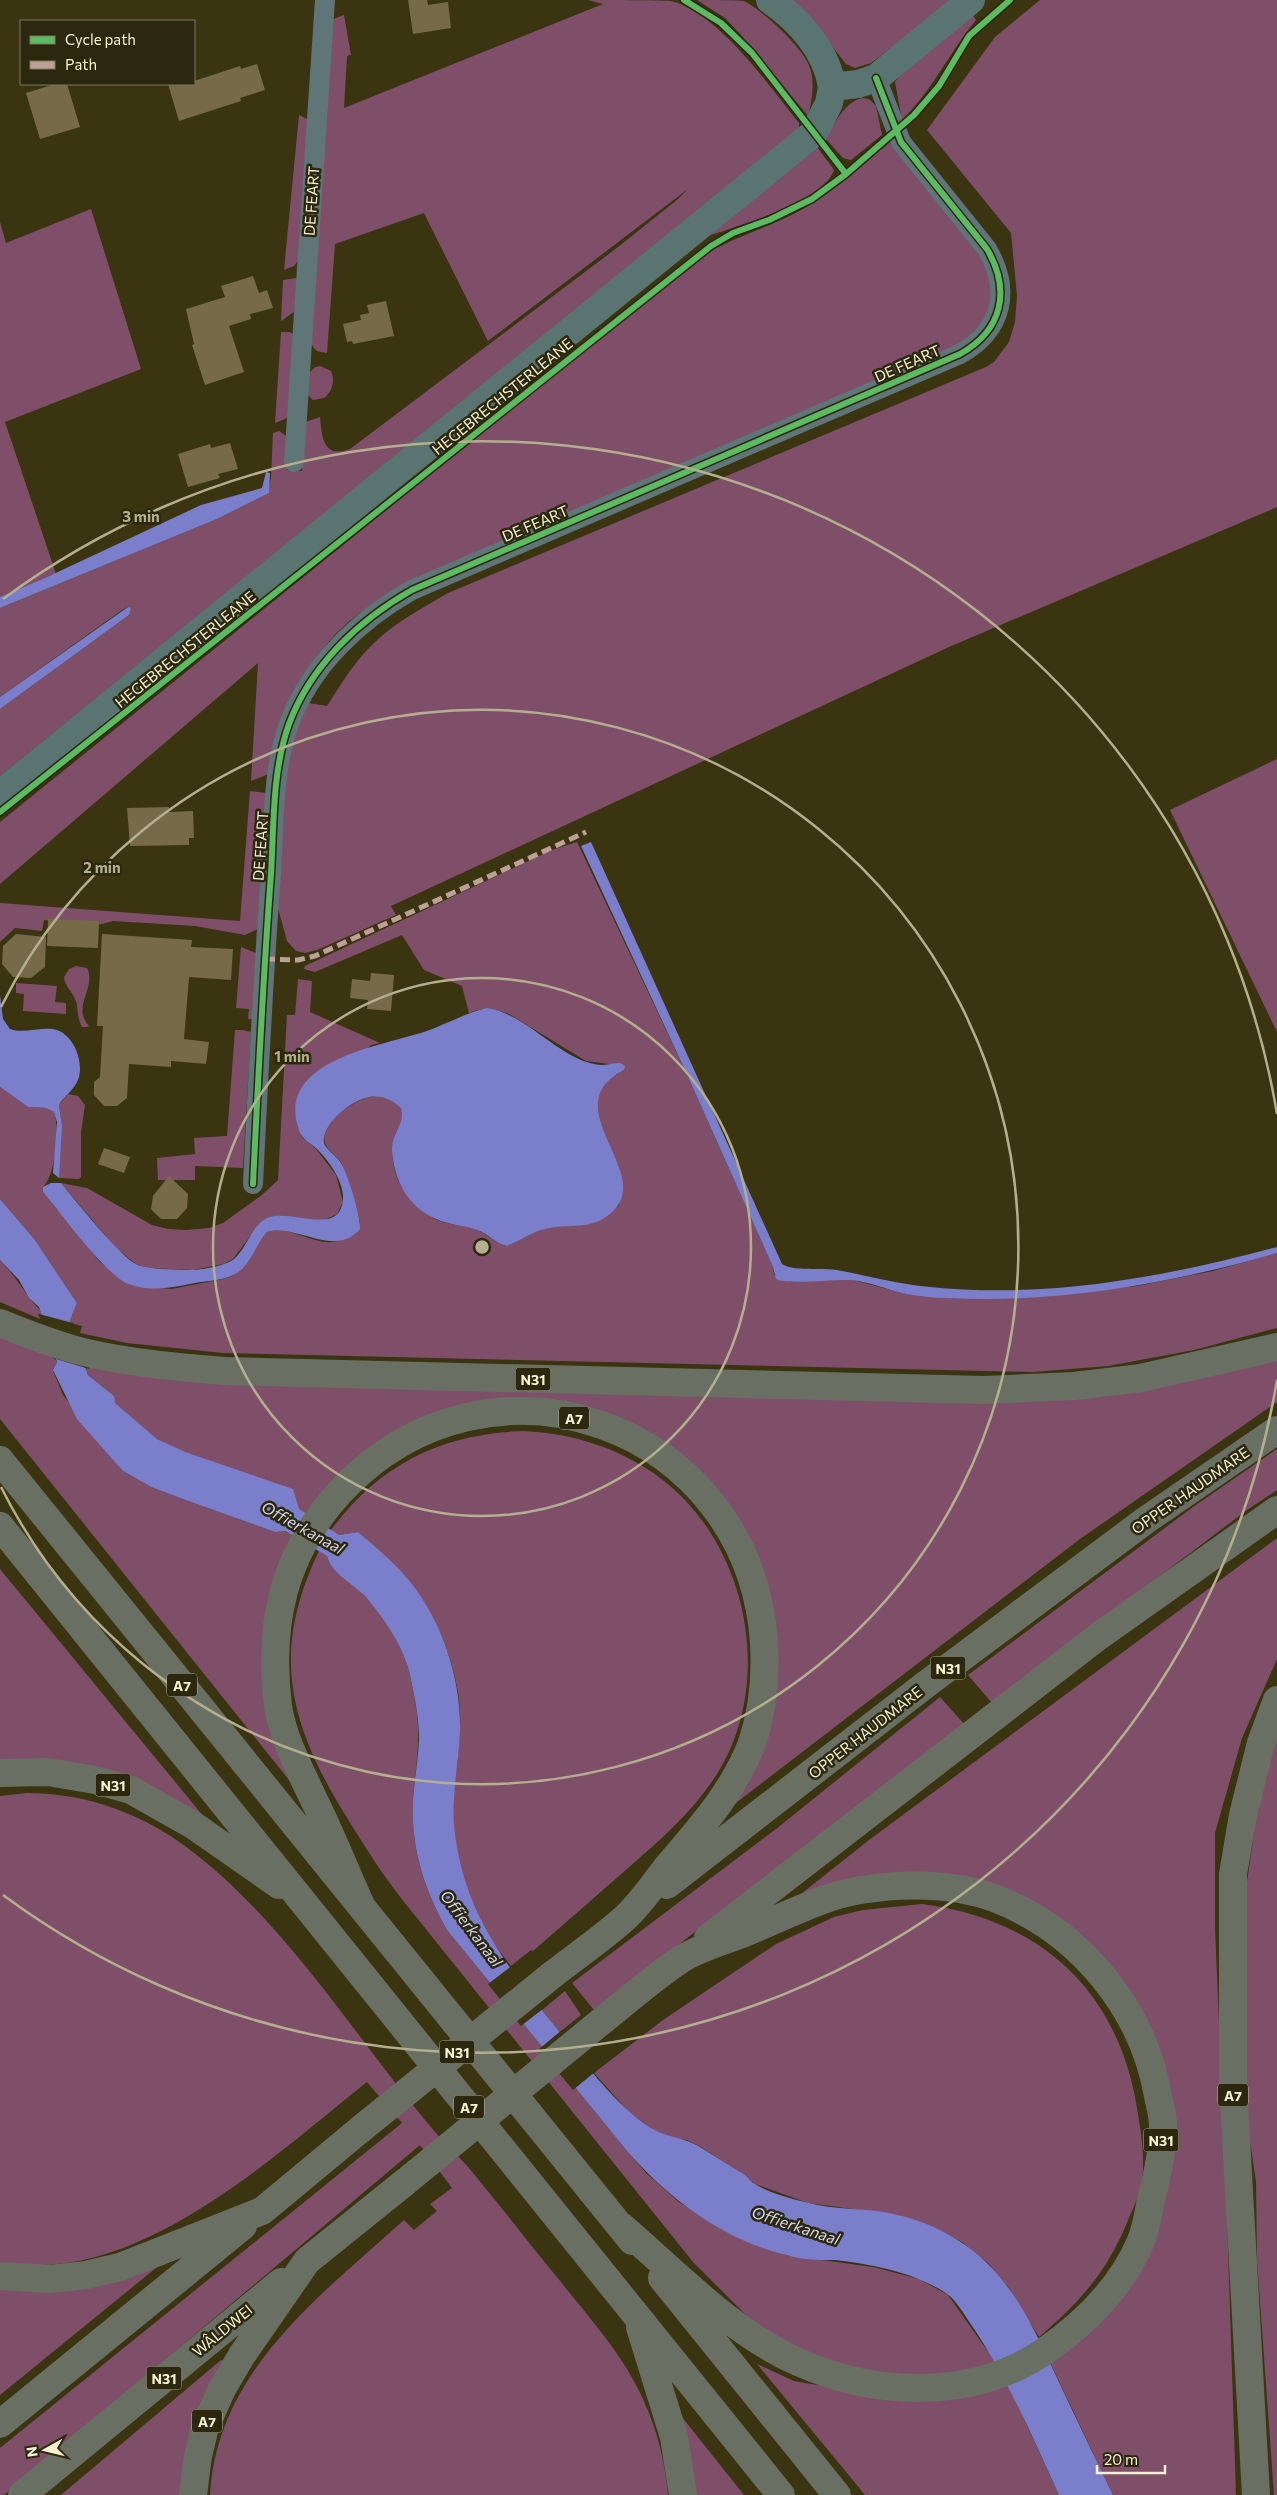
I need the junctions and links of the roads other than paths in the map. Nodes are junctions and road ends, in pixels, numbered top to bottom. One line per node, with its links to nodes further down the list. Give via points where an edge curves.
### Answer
1 (325, 0): 6 (street, DE FEART)
2 (770, 0): 5 (street, via 798,23 811,39 830,73)
3 (971, 0): 4 (street)
4 (876, 78): 5 (street); 8 (street, DE FEART, via 901,142 995,262 1001,297 998,314 990,329 980,341 960,354 412,590 377,611 331,654 304,694 289,724 278,771)
5 (832, 87): 7 (street, HEGEBRECHSTERLEANE, via 829,103 814,132)
6 (294, 462)
7 (0, 794)
8 (253, 1184)
9 (0, 1323): 10 (highway, N31, via 84,1352 142,1364 224,1371 984,1390 1074,1386 1141,1378)
10 (1277, 1347)
11 (1277, 1430): 19 (highway, OPPER HAUDMARE / N31, via 1082,1567)
12 (0, 1460): 18 (highway, A7)
13 (1277, 1510): 20 (highway, N31, via 1099,1636)
14 (0, 1526): 17 (highway, A7)
15 (1277, 1700): 32 (highway, A7, via 1245,1806 1233,1874 1233,2084)
16 (0, 1773): 17 (highway, N31, via 48,1772 131,1790 193,1825)
17 (302, 1899): 25 (highway, A7)
18 (361, 1905): 19 (highway, A7, via 295,1761 279,1711 274,1637 282,1595 300,1547 320,1514 360,1470 380,1455 441,1423 470,1415 526,1410 581,1419 626,1436 681,1472 728,1523 751,1571 762,1614 765,1662 762,1707 738,1774 723,1798); 22 (highway, A7)
19 (627, 1916): 21 (highway, N31, bridge)
20 (683, 1957): 22 (highway, N31, via 858,1890 919,1886 956,1889 993,1898 1034,1918 1088,1960 1114,1989 1136,2026 1153,2067 1163,2125 1156,2182 1142,2240 1109,2294 1083,2322 1023,2365 952,2385 880,2387 797,2362 742,2330); 23 (highway, N31, bridge)
21 (262, 2211): 24 (highway, N31, via 120,2267 50,2279); 26 (highway, N31)
22 (621, 2226): 31 (highway, A7)
23 (307, 2261): 27 (highway, WÂLDWEI / N31); 28 (highway, A7, via 242,2354 222,2389 205,2427)
24 (0, 2276)
25 (636, 2314): 29 (highway, A7, via 674,2437); 30 (highway, A7)
26 (0, 2424)
27 (22, 2495)
28 (193, 2495)
29 (683, 2495)
30 (781, 2495)
31 (837, 2495)
32 (1256, 2495)

